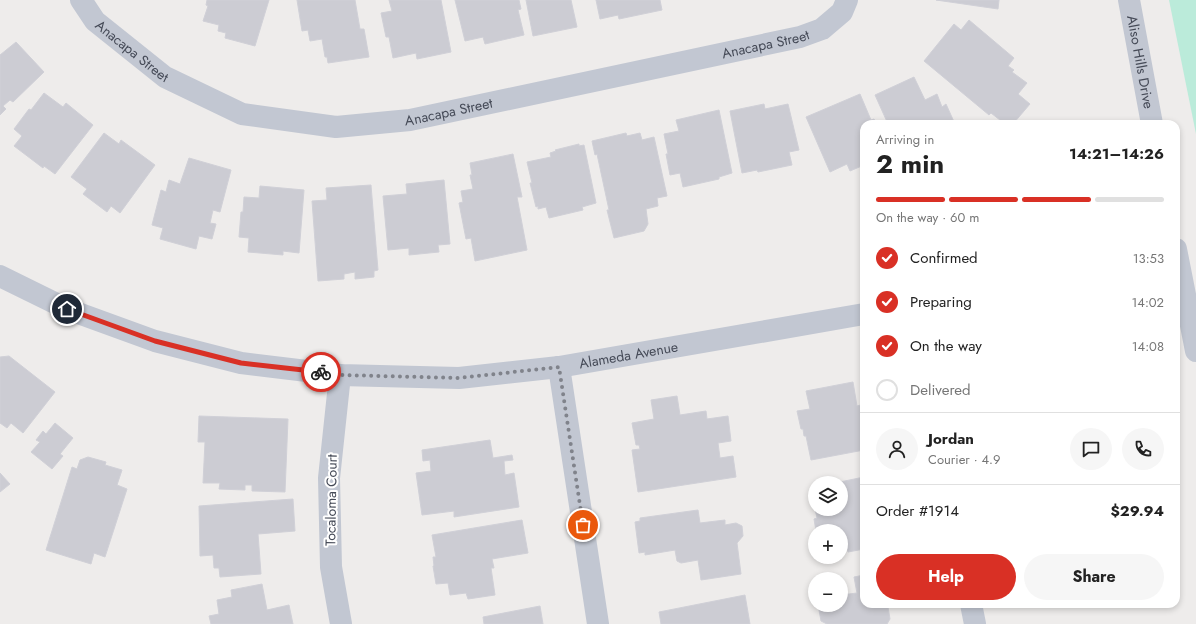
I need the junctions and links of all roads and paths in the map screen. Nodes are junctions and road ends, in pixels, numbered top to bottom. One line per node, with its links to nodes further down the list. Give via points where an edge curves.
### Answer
1 (81, 0): 3 (street, Anacapa Street, via 95,21 165,77 242,114 336,127 410,120 800,37 822,29)
2 (1129, 0): 4 (street, Aliso Hills Drive)
3 (844, 6)
4 (1151, 120)
5 (1180, 269): 8 (street)
6 (0, 276): 10 (street, Alameda Avenue, via 67,309 155,341 241,363)
7 (860, 315): 9 (street, Alameda Avenue)
8 (1196, 351)
9 (559, 367): 10 (street, Alameda Avenue, via 459,378); 13 (street)
10 (340, 375): 12 (street, Tocaloma Court, via 329,478 331,567)
11 (972, 608): 14 (street)
12 (341, 624)
13 (598, 624)
14 (975, 624)

